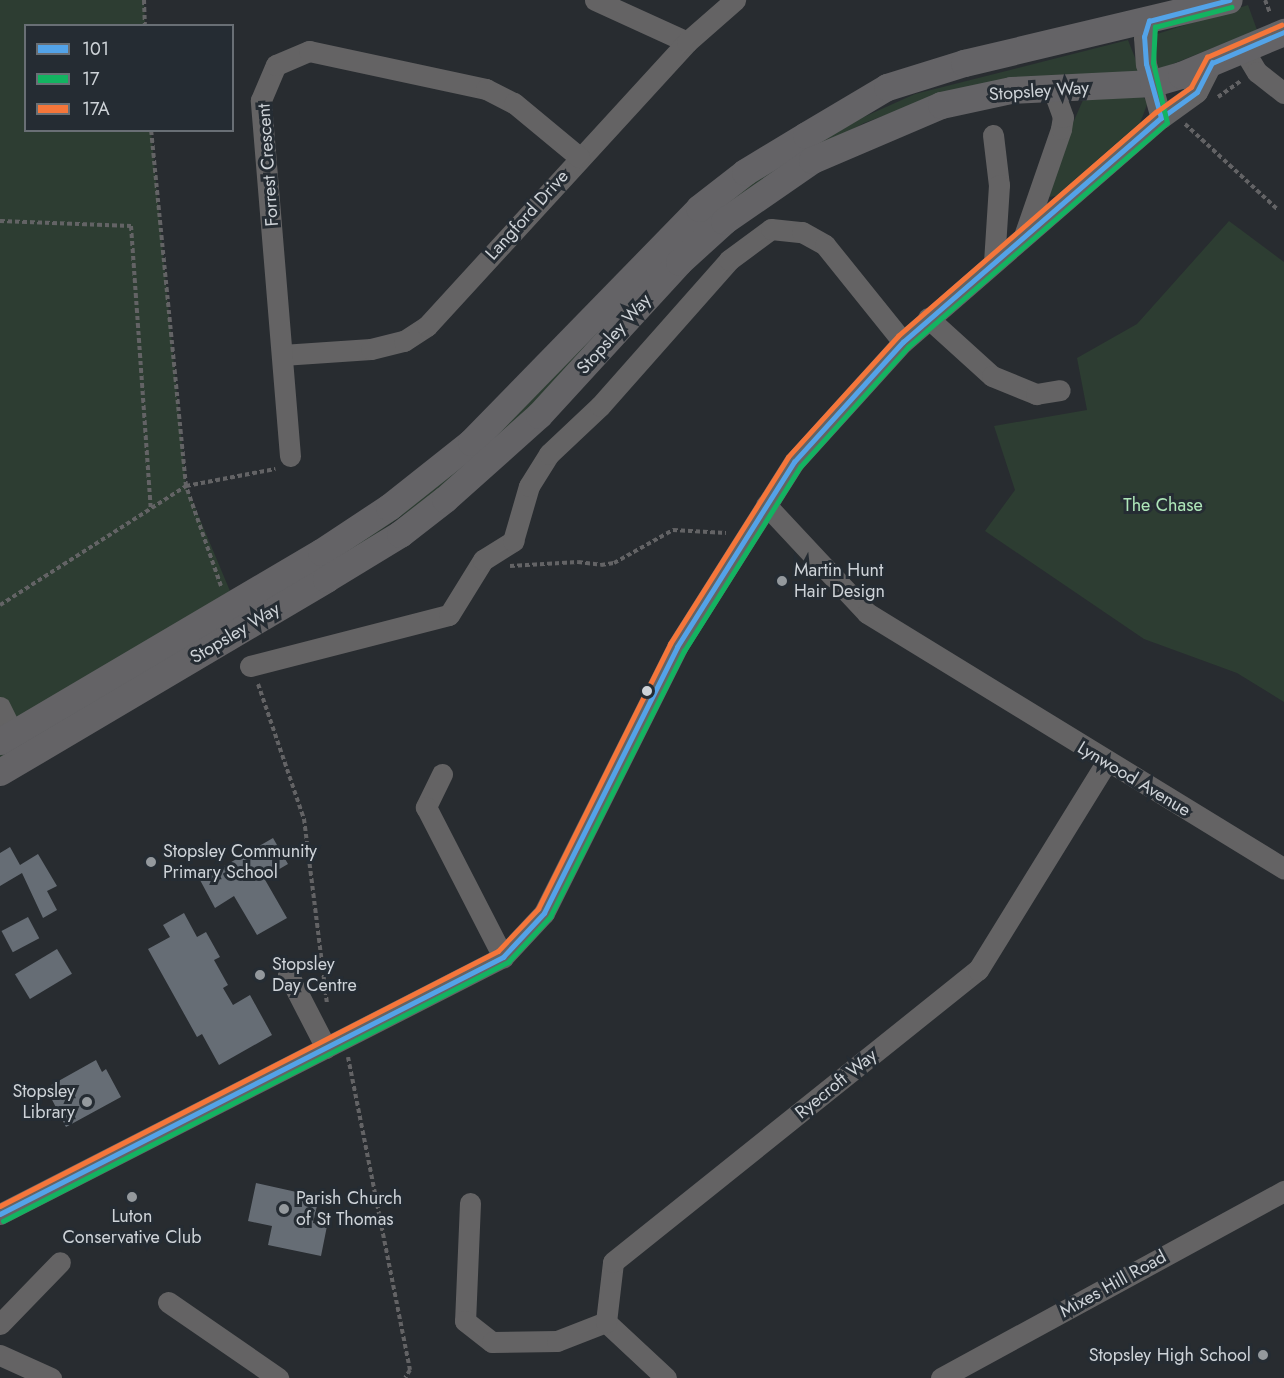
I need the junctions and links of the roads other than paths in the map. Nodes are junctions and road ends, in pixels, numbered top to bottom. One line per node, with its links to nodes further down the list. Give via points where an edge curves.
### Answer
1 (595, 0): 6 (street)
2 (735, 0): 6 (street, Langford Drive)
3 (1229, 0): 4 (main road, Stopsley Way)
4 (1149, 21): 9 (street, via 1143,37); 25 (main road, Stopsley Way, via 964,63 887,87 745,172 699,208 644,261 540,375 471,442 389,507)
5 (1281, 22): 7 (main road, Stopsley Way)
6 (687, 42): 14 (street, Langford Drive)
7 (1243, 49): 8 (main road, Stopsley Way); 11 (street, via 1257,72)
8 (1212, 63): 9 (main road, Stopsley Way); 12 (street, via 1197,92)
9 (1153, 83): 10 (main road, Stopsley Way); 12 (street)
10 (1053, 90): 15 (street, via 1063,117 1061,129); 27 (main road, Stopsley Way, via 976,95 941,105 865,134 812,160 709,235 539,415 436,506 326,579)
11 (1284, 93)
12 (1168, 122): 15 (street)
13 (993, 135): 16 (street, via 999,185)
14 (579, 157): 19 (street, Langford Drive, via 427,326 404,341 371,349); 19 (street, Forrest Crescent, via 514,103 486,89 309,51 276,65 261,100)
15 (1024, 236): 16 (street)
16 (994, 262): 17 (street)
17 (928, 318): 18 (street); 20 (street, via 992,376 1036,394)
18 (903, 342): 22 (street, via 794,462); 23 (street, Stopsley Way, via 825,245 802,232 771,229 729,260 600,406 549,454 529,486 513,541 483,560 448,615)
19 (282, 355): 21 (street, Forrest Crescent)
20 (1060, 390)
21 (290, 456)
22 (766, 505): 26 (street, Lynwood Avenue, via 867,613); 30 (street, via 677,646 544,913)
23 (250, 666)
24 (0, 707): 25 (street)
25 (7, 737)
26 (1106, 762): 29 (street, Lynwood Avenue); 38 (street, Ryecroft Way, via 978,970 613,1262)
27 (0, 772)
28 (442, 774): 30 (street, via 426,807)
29 (1284, 869)
30 (503, 957): 32 (street)
31 (288, 974): 32 (street)
32 (335, 1044): 35 (street)
33 (1284, 1191): 44 (street, Mixes Hill Road)
34 (470, 1203): 38 (street, via 465,1321 492,1342 556,1341)
35 (0, 1214)
36 (60, 1262): 39 (street)
37 (168, 1302): 42 (street)
38 (606, 1322): 43 (street)
39 (0, 1324)
40 (0, 1355): 41 (street)
41 (51, 1378)
42 (278, 1378)
43 (666, 1378)
44 (941, 1378)

